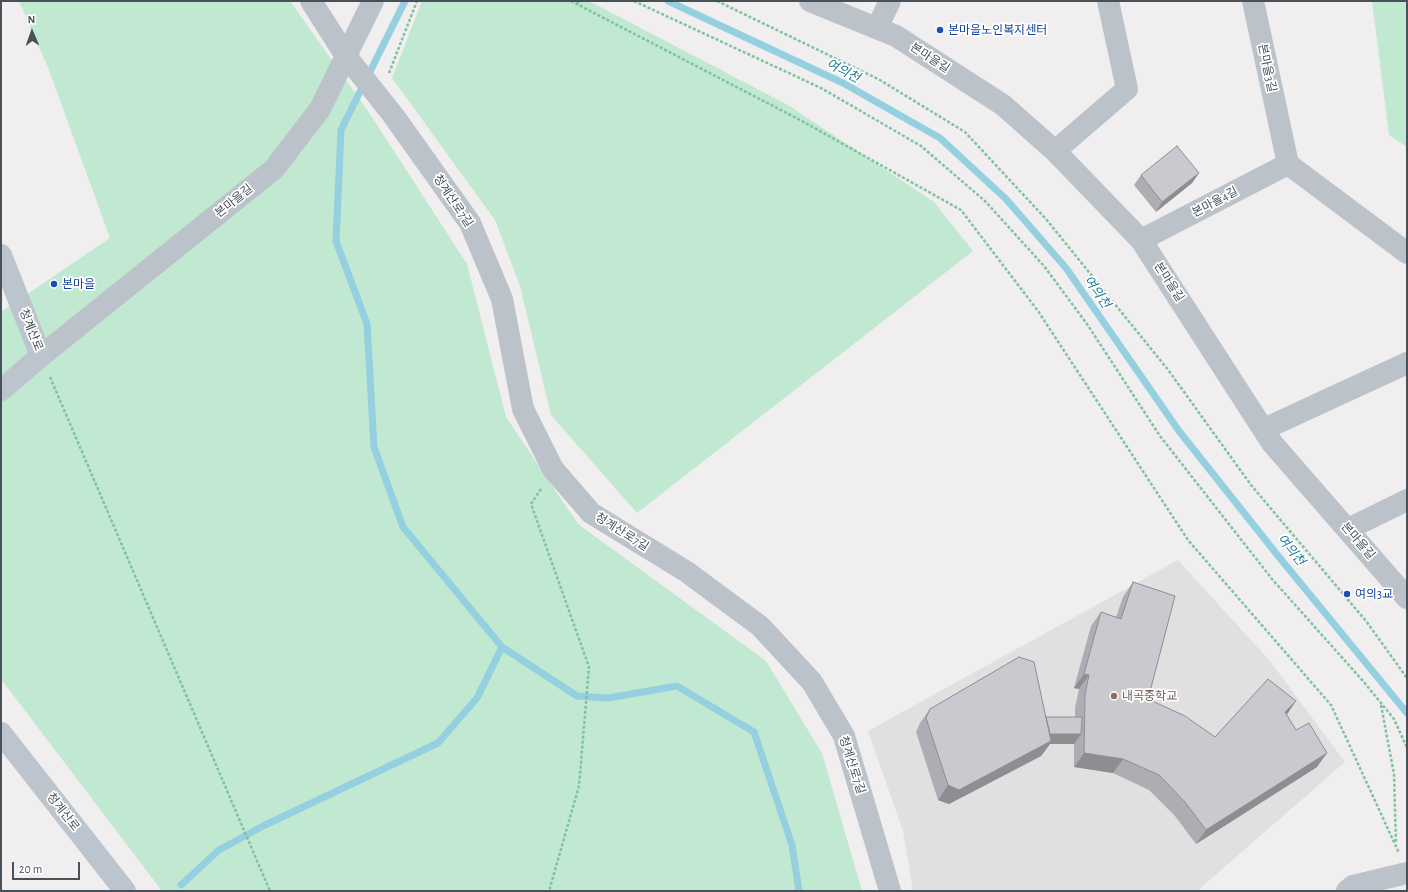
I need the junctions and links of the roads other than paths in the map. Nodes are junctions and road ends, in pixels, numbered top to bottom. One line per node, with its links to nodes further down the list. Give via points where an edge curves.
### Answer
1 (311, 1): 7 (street, 청계산로7길)
2 (373, 1): 7 (street, 본마을길)
3 (810, 1): 6 (street, 본마을길)
4 (1108, 1): 8 (street, via 1127,89)
5 (1253, 1): 9 (street, 본마을3길)
6 (883, 16): 8 (street, 본마을길, via 896,36 1003,104)
7 (351, 62): 13 (street, 본마을길, via 320,109 274,169); 23 (street, 청계산로7길, via 470,223 502,299 523,409 553,469 591,513 686,572 760,626 812,682 844,736)
8 (1055, 151): 10 (street, 본마을길)
9 (1288, 164): 10 (street, 본마을4길); 11 (street)
10 (1141, 240): 16 (street, 본마을길)
11 (1407, 253)
12 (1, 255): 13 (main road, 청계산로)
13 (42, 356): 15 (main road, 청계산로)
14 (1407, 363): 16 (street)
15 (1, 390)
16 (1264, 429): 18 (street, 본마을길, via 1272,443)
17 (1407, 500): 18 (street)
18 (1348, 529): 19 (street, 본마을길)
19 (1407, 598)
20 (1, 733): 22 (main road, 청계산로)
21 (1406, 873): 24 (street, via 1353,886)
22 (126, 891)
23 (890, 891)
24 (1347, 891)

